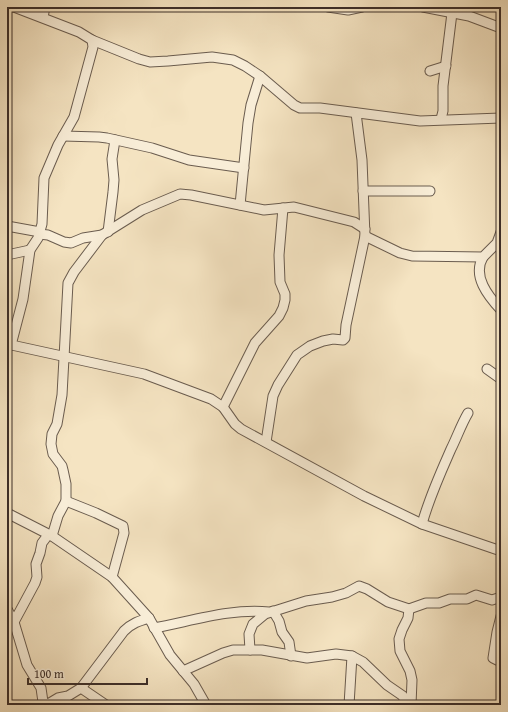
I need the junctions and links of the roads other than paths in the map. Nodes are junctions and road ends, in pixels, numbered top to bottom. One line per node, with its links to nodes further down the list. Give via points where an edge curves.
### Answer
1 (14, 7): 7 (street)
2 (45, 7): 7 (street)
3 (328, 7): 4 (street, via 348,10)
4 (362, 7)
5 (423, 7): 6 (street)
6 (452, 13): 8 (street, via 469,16); 10 (street)
7 (44, 17): 9 (street)
8 (501, 28)
9 (92, 40): 12 (street, via 150,62 212,57 233,60); 16 (street, via 93,47 75,113)
10 (446, 66): 11 (street); 15 (street, via 443,111)
11 (430, 71)
12 (260, 76): 13 (street, via 297,106); 18 (street, via 251,105)
13 (356, 112): 15 (street, via 420,121); 19 (street)
14 (501, 118): 15 (street)
15 (440, 119)
16 (63, 136): 17 (street); 25 (street, via 44,178)
17 (116, 140): 18 (street, via 189,160); 27 (street, via 112,159 113,192)
18 (244, 168): 21 (street)
19 (363, 191): 20 (street); 26 (street)
20 (430, 191)
21 (240, 205): 22 (street, via 264,210); 27 (street, via 180,194 142,210)
22 (283, 208): 26 (street, via 294,207 345,219 354,222); 36 (street, via 279,255 280,282 285,294 283,308 255,343)
23 (7, 226): 25 (street)
24 (501, 232): 30 (street, via 497,243)
25 (40, 233): 27 (street, via 70,243); 28 (street)
26 (365, 233): 30 (street, via 400,253 412,256); 38 (street, via 345,338 323,341 297,355 273,396)
27 (105, 234): 33 (street, via 68,283)
28 (30, 250): 29 (street); 32 (street, via 23,299)
29 (7, 255)
30 (483, 257): 31 (street, via 479,268 482,283)
31 (501, 310)
32 (9, 344): 33 (street)
33 (63, 356): 36 (street, via 144,374 212,399); 39 (street, via 60,413 51,444 53,454 62,466)
34 (487, 369): 35 (street)
35 (501, 379)
36 (223, 407): 38 (street, via 235,424)
37 (468, 413): 41 (street, via 432,489)
38 (266, 442): 41 (street, via 364,496)
39 (66, 501): 42 (street); 44 (street, via 123,526 124,533)
40 (7, 513): 42 (street)
41 (422, 524): 43 (street)
42 (50, 535): 44 (street); 51 (street, via 42,543 36,564 35,584)
43 (501, 551)
44 (112, 577): 50 (street)
45 (501, 598): 47 (street, via 492,600 476,595 467,599 450,599 439,604 426,603)
46 (7, 609): 51 (street)
47 (409, 609): 48 (street, via 388,602 359,586 346,594 306,601); 65 (street, via 399,638 400,651 412,680)
48 (271, 612): 52 (street, via 225,614); 54 (street, via 254,624 249,634); 55 (street, via 279,621 282,632 289,642)
49 (501, 616): 57 (street, via 494,658)
50 (149, 618): 52 (street); 59 (street, via 130,625)
51 (14, 622): 53 (street); 60 (street, via 27,665)
52 (154, 628): 58 (street)
53 (7, 629)
54 (250, 650): 55 (street); 58 (street, via 224,652)
55 (291, 656): 56 (street)
56 (352, 656): 63 (street); 64 (street, via 363,662 403,696)
57 (501, 662)
58 (183, 671): 62 (street)
59 (81, 688): 60 (street, via 68,696); 61 (street)
60 (47, 703)
61 (106, 705)
62 (206, 705)
63 (349, 705)
64 (406, 705)
65 (411, 705)

